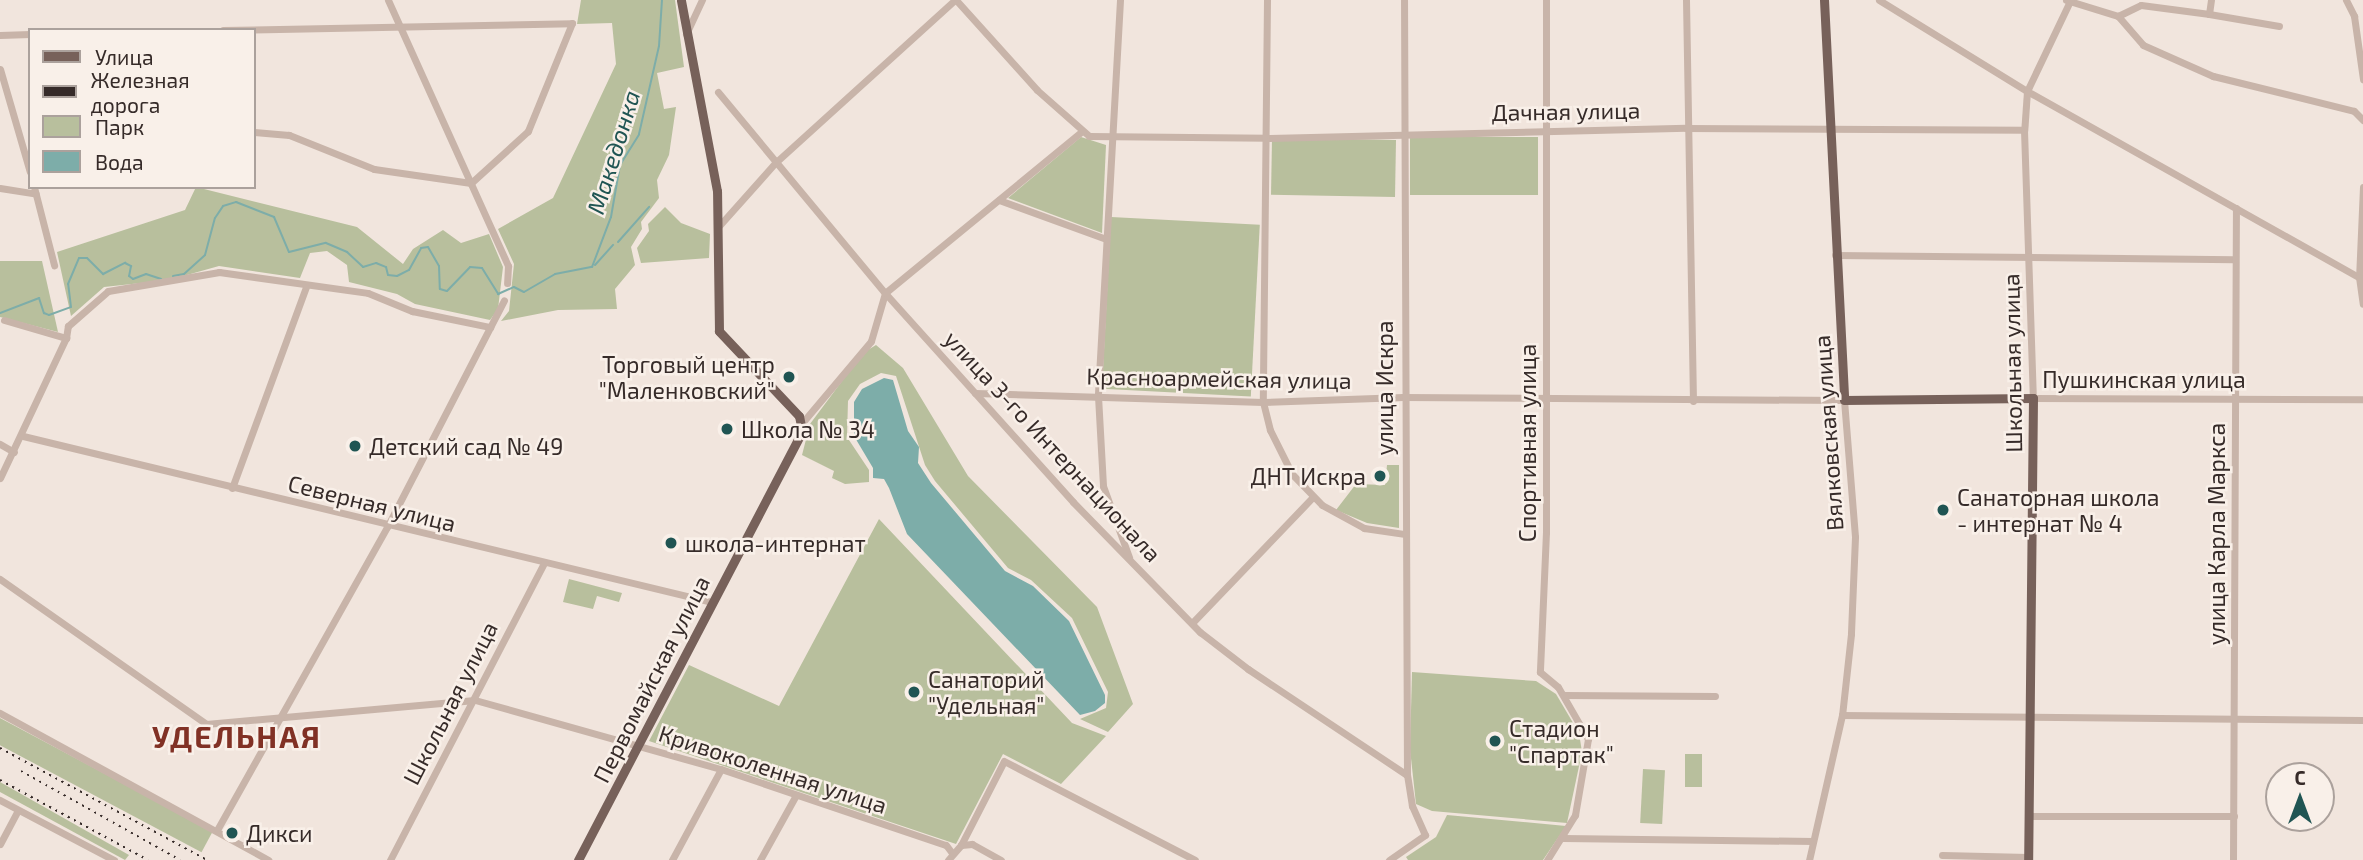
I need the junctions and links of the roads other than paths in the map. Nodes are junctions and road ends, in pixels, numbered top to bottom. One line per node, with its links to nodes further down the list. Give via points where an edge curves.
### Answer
1 (388, 0): 17 (street)
2 (681, 0): 21 (main road)
3 (702, 0): 21 (street)
4 (955, 0): 32 (street, via 1037,90); 38 (street)
5 (1120, 0): 36 (street)
6 (1267, 0): 37 (street)
7 (1404, 0): 35 (street, улица Искра)
8 (1546, 0): 33 (street, Спортивная улица)
9 (1686, 0): 29 (street)
10 (1824, 0): 30 (main road, Вялковская улица)
11 (1879, 0): 25 (street)
12 (2211, 0): 15 (street)
13 (2346, 0): 24 (street, via 2354,16)
14 (2068, 1): 16 (street); 25 (street, Школьная улица)
15 (2208, 14): 16 (street, via 2141,5); 18 (street)
16 (2118, 16): 28 (street, via 2143,45 2213,76 2342,107)
17 (398, 26): 19 (street); 40 (street); 40 (street, via 572,23 528,131)
18 (2278, 26)
19 (256, 29)
20 (28, 34): 22 (street)
21 (685, 34): 46 (main road, via 717,191)
22 (0, 35)
23 (0, 69): 27 (street)
24 (2363, 79)
25 (2027, 91): 31 (street, Школьная улица); 45 (street)
26 (718, 92): 38 (street, улица 3-го Интернационала)
27 (3, 93): 39 (street)
28 (2363, 119)
29 (1686, 128): 30 (street, Дачная улица); 33 (street, Дачная улица); 69 (street)
30 (1828, 129): 31 (street, Дачная улица); 48 (main road, Вялковская улица)
31 (2024, 130): 49 (street, Школьная улица)
32 (1082, 131): 36 (street, Дачная улица); 44 (street)
33 (1546, 131): 35 (street, Дачная улица); 64 (street, Спортивная улица)
34 (256, 132): 40 (street, via 289,135 374,169)
35 (1403, 134): 37 (street, Дачная улица); 63 (street, улица Искра)
36 (1110, 136): 37 (street, Дачная улица); 47 (street)
37 (1267, 138): 70 (street)
38 (775, 163): 46 (street); 55 (street, улица 3-го Интернационала)
39 (28, 166)
40 (471, 183): 53 (street, via 508,266)
41 (2363, 187): 52 (street)
42 (0, 188): 43 (street)
43 (35, 191): 51 (street)
44 (999, 200): 47 (street); 55 (street)
45 (2236, 208): 50 (street, улица Карла Маркса); 52 (street)
46 (718, 227): 71 (main road, via 719,331)
47 (1106, 239): 62 (street)
48 (1835, 255): 49 (street); 68 (main road, Вялковская улица)
49 (2030, 257): 50 (street); 65 (street, Школьная улица)
50 (2234, 259): 66 (street, улица Карла Маркса)
51 (54, 265)
52 (2359, 277): 57 (street)
53 (507, 283)
54 (306, 287): 59 (street, via 368,293 412,312); 60 (street, via 266,275 219,272 167,284 134,285 107,291 68,326); 76 (street)
55 (885, 293): 61 (street, улица 3-го Интернационала); 71 (street, via 871,341)
56 (504, 300): 59 (street)
57 (2363, 304)
58 (4, 320): 60 (street)
59 (490, 327): 78 (street)
60 (66, 338): 72 (street)
61 (975, 393): 62 (street, Красноармейская улица); 80 (street, улица 3-го Интернационала)
62 (1098, 396): 70 (street, Красноармейская улица); 80 (street, via 1103,486)
63 (1404, 397): 64 (street, Красноармейская улица); 70 (street, Красноармейская улица); 79 (street, улица Искра)
64 (1546, 398): 69 (street, Пушкинская улица); 85 (street, Спортивная улица, via 1540,672)
65 (2033, 398): 66 (street, Пушкинская улица); 68 (main road, Пушкинская улица); 90 (main road, Школьная улица)
66 (2235, 398): 67 (street, Пушкинская улица); 92 (street, улица Карла Маркса)
67 (2363, 399)
68 (1843, 400): 69 (street, Пушкинская улица); 89 (street, Вялковская улица, via 1855,537)
69 (1693, 401)
70 (1263, 402): 77 (street, via 1284,460)
71 (802, 423): 83 (main road, Первомайская улица)
72 (23, 436): 74 (street); 76 (street, Северная улица)
73 (0, 444): 74 (street)
74 (14, 452): 75 (street)
75 (0, 478)
76 (232, 488): 78 (street, Северная улица)
77 (1312, 497): 79 (street, via 1364,528); 84 (street)
78 (387, 527): 81 (street, Северная улица); 91 (street)
79 (1404, 534): 96 (street, улица Искра)
80 (1129, 558): 84 (street, улица 3-го Интернационала)
81 (544, 563): 83 (street, Северная улица); 87 (street, Школьная улица)
82 (0, 579): 91 (street, Кривоколенная улица, via 205,724)
83 (712, 602): 94 (main road, Первомайская улица)
84 (1192, 623): 96 (street, улица 3-го Интернационала, via 1219,650)
85 (1564, 695): 86 (street); 103 (street, Спортивная улица, via 1588,739 1588,756 1575,815)
86 (1715, 696)
87 (475, 700): 91 (street, Кривоколенная улица); 94 (street, Кривоколенная улица); 112 (street, Школьная улица)
88 (0, 713): 102 (street)
89 (1842, 715): 90 (street); 104 (street, Вялковская улица)
90 (2029, 716): 92 (street); 100 (main road, Школьная улица)
91 (284, 718): 102 (street)
92 (2235, 719): 93 (street); 101 (street, улица Карла Маркса)
93 (2363, 720)
94 (639, 747): 95 (street, Кривоколенная улица); 113 (main road, Первомайская улица)
95 (721, 769): 97 (street, Кривоколенная улица); 114 (street)
96 (1407, 775): 118 (street, улица Искра, via 1412,806 1426,835)
97 (796, 795): 108 (street, Кривоколенная улица, via 946,845); 115 (street)
98 (0, 800): 99 (street)
99 (18, 810): 105 (street); 110 (street)
100 (2028, 816): 101 (street); 109 (main road, Школьная улица)
101 (2234, 816): 121 (street, улица Карла Маркса)
102 (218, 830): 111 (street)
103 (1563, 838): 104 (street); 119 (street, Спортивная улица)
104 (1813, 841): 120 (street, Вялковская улица)
105 (0, 844)
106 (961, 845): 108 (street); 116 (street, via 972,844); 117 (street, via 1004,761)
107 (1942, 855): 109 (street)
108 (950, 856)
109 (2028, 859)
110 (114, 860)
111 (268, 860)
112 (390, 860)
113 (578, 860)
114 (672, 860)
115 (760, 860)
116 (1001, 860)
117 (1195, 860)
118 (1389, 860)
119 (1547, 860)
120 (1809, 860)
121 (2233, 860)

